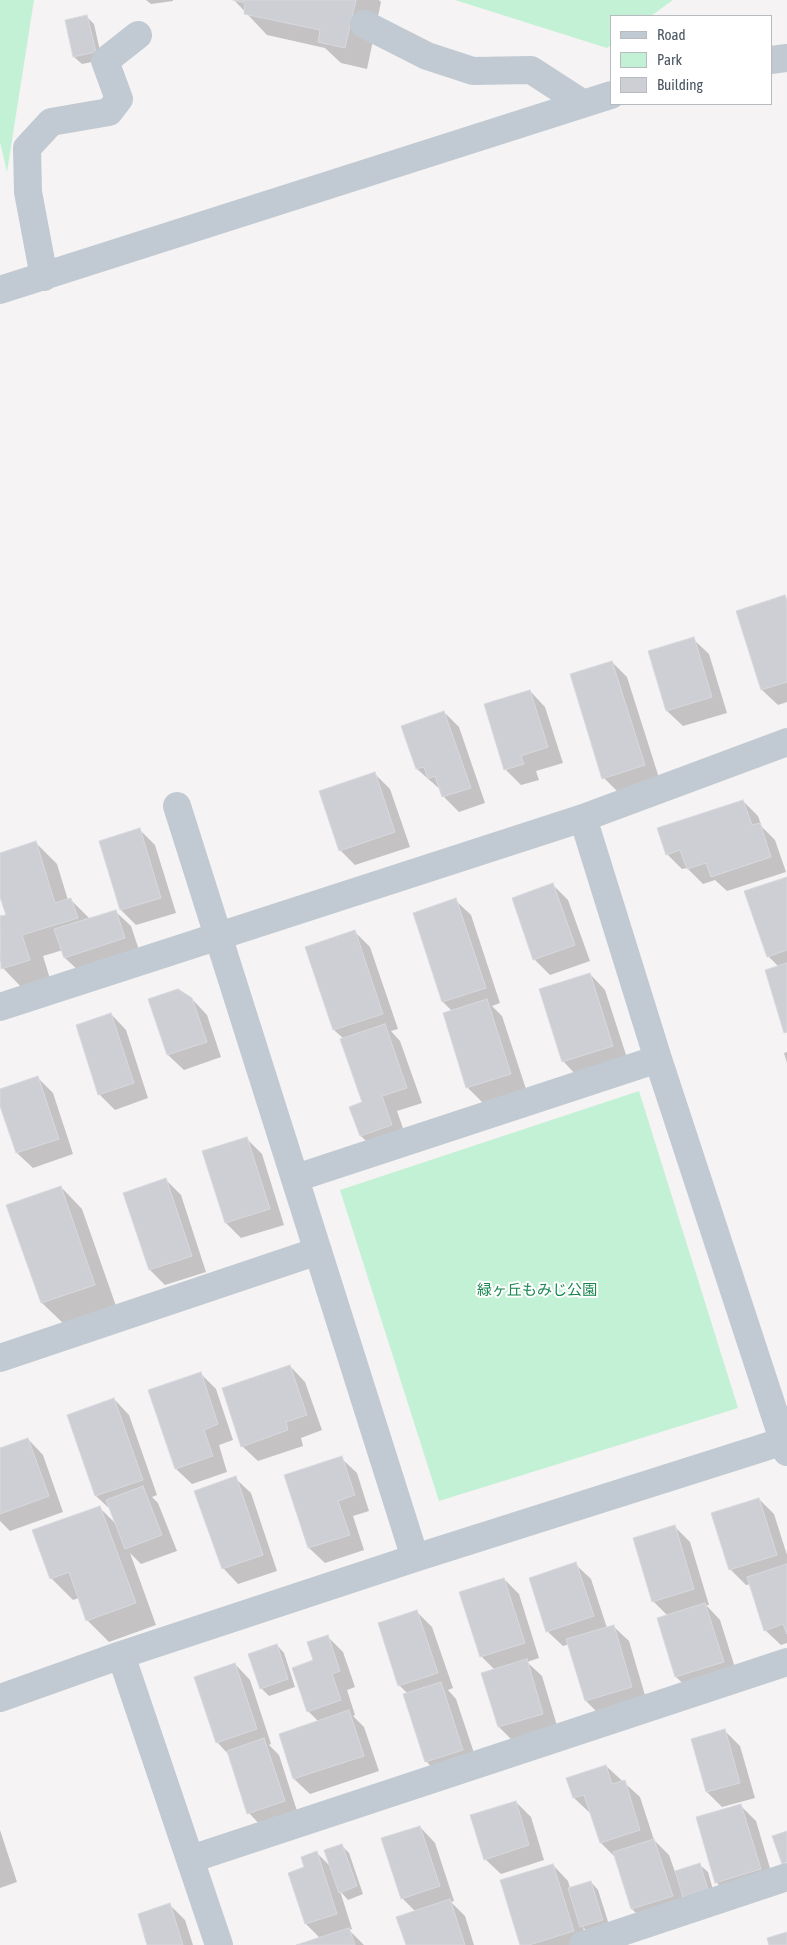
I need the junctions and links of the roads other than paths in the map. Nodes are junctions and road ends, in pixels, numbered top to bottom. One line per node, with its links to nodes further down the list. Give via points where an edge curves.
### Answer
1 (364, 24): 6 (street, via 427,56 473,71 531,70)
2 (138, 35): 7 (street, via 105,61 119,99 109,112 51,122 26,148 28,192)
3 (787, 58): 4 (street)
4 (772, 60)
5 (610, 95): 6 (street)
6 (582, 103): 7 (street)
7 (44, 277): 8 (street)
8 (0, 290)
9 (787, 742): 11 (street)
10 (177, 806): 12 (street)
11 (583, 818): 12 (street); 14 (street)
12 (218, 936): 13 (street); 15 (street)
13 (0, 1007)
14 (658, 1059): 15 (street); 18 (street)
15 (296, 1178): 16 (street)
16 (318, 1251): 17 (street); 19 (street)
17 (0, 1358)
18 (786, 1444): 19 (street)
19 (415, 1558): 20 (street)
20 (122, 1655): 22 (street); 23 (street)
21 (787, 1662): 23 (street)
22 (0, 1698)
23 (191, 1859): 25 (street)
24 (787, 1877): 26 (street)
25 (219, 1945)
26 (582, 1945)

